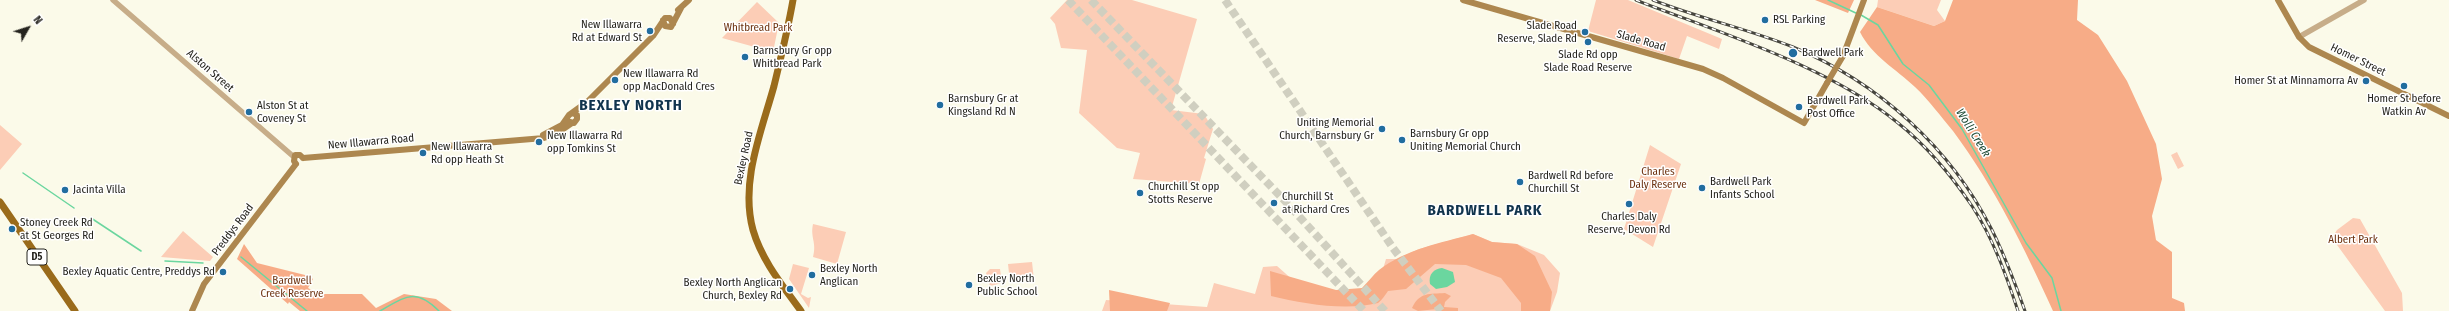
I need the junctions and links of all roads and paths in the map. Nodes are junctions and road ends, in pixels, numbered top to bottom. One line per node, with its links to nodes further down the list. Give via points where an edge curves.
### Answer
1 (113, 0): 17 (street, Alston Street)
2 (689, 0): 8 (main road, New Illawarra Road)
3 (793, 0): 23 (main road, Bexley Road, via 778,69 752,165 748,201 754,232 764,256)
4 (1463, 0): 5 (main road, Slade Road, bridge, via 1703,69 1804,123 1843,56)
5 (1864, 0)
6 (2278, 0): 13 (main road, Homer Street)
7 (2364, 0): 13 (street)
8 (681, 8): 9 (main road, New Illawarra Road); 10 (main road, New Illawarra Road)
9 (666, 19): 10 (main road); 11 (main road); 12 (main road, New Illawarra Road)
10 (673, 24): 11 (main road, New Illawarra Road)
11 (666, 27): 12 (main road, New Illawarra Road)
12 (653, 36): 14 (main road, New Illawarra Road)
13 (2299, 36): 15 (main road, Homer Street, via 2315,50)
14 (573, 116): 16 (main road, New Illawarra Road, via 547,134); 16 (main road, New Illawarra Road, via 572,123 548,137)
15 (2449, 116)
16 (488, 142): 18 (main road, New Illawarra Road)
17 (294, 157): 18 (main road, New Illawarra Road, via 299,155); 19 (main road)
18 (303, 158): 19 (main road, Preddys Road, via 301,163)
19 (296, 164): 22 (main road, Preddys Road, via 204,284)
20 (0, 202): 21 (main road, D5)
21 (75, 311)
22 (192, 311)
23 (801, 311)

